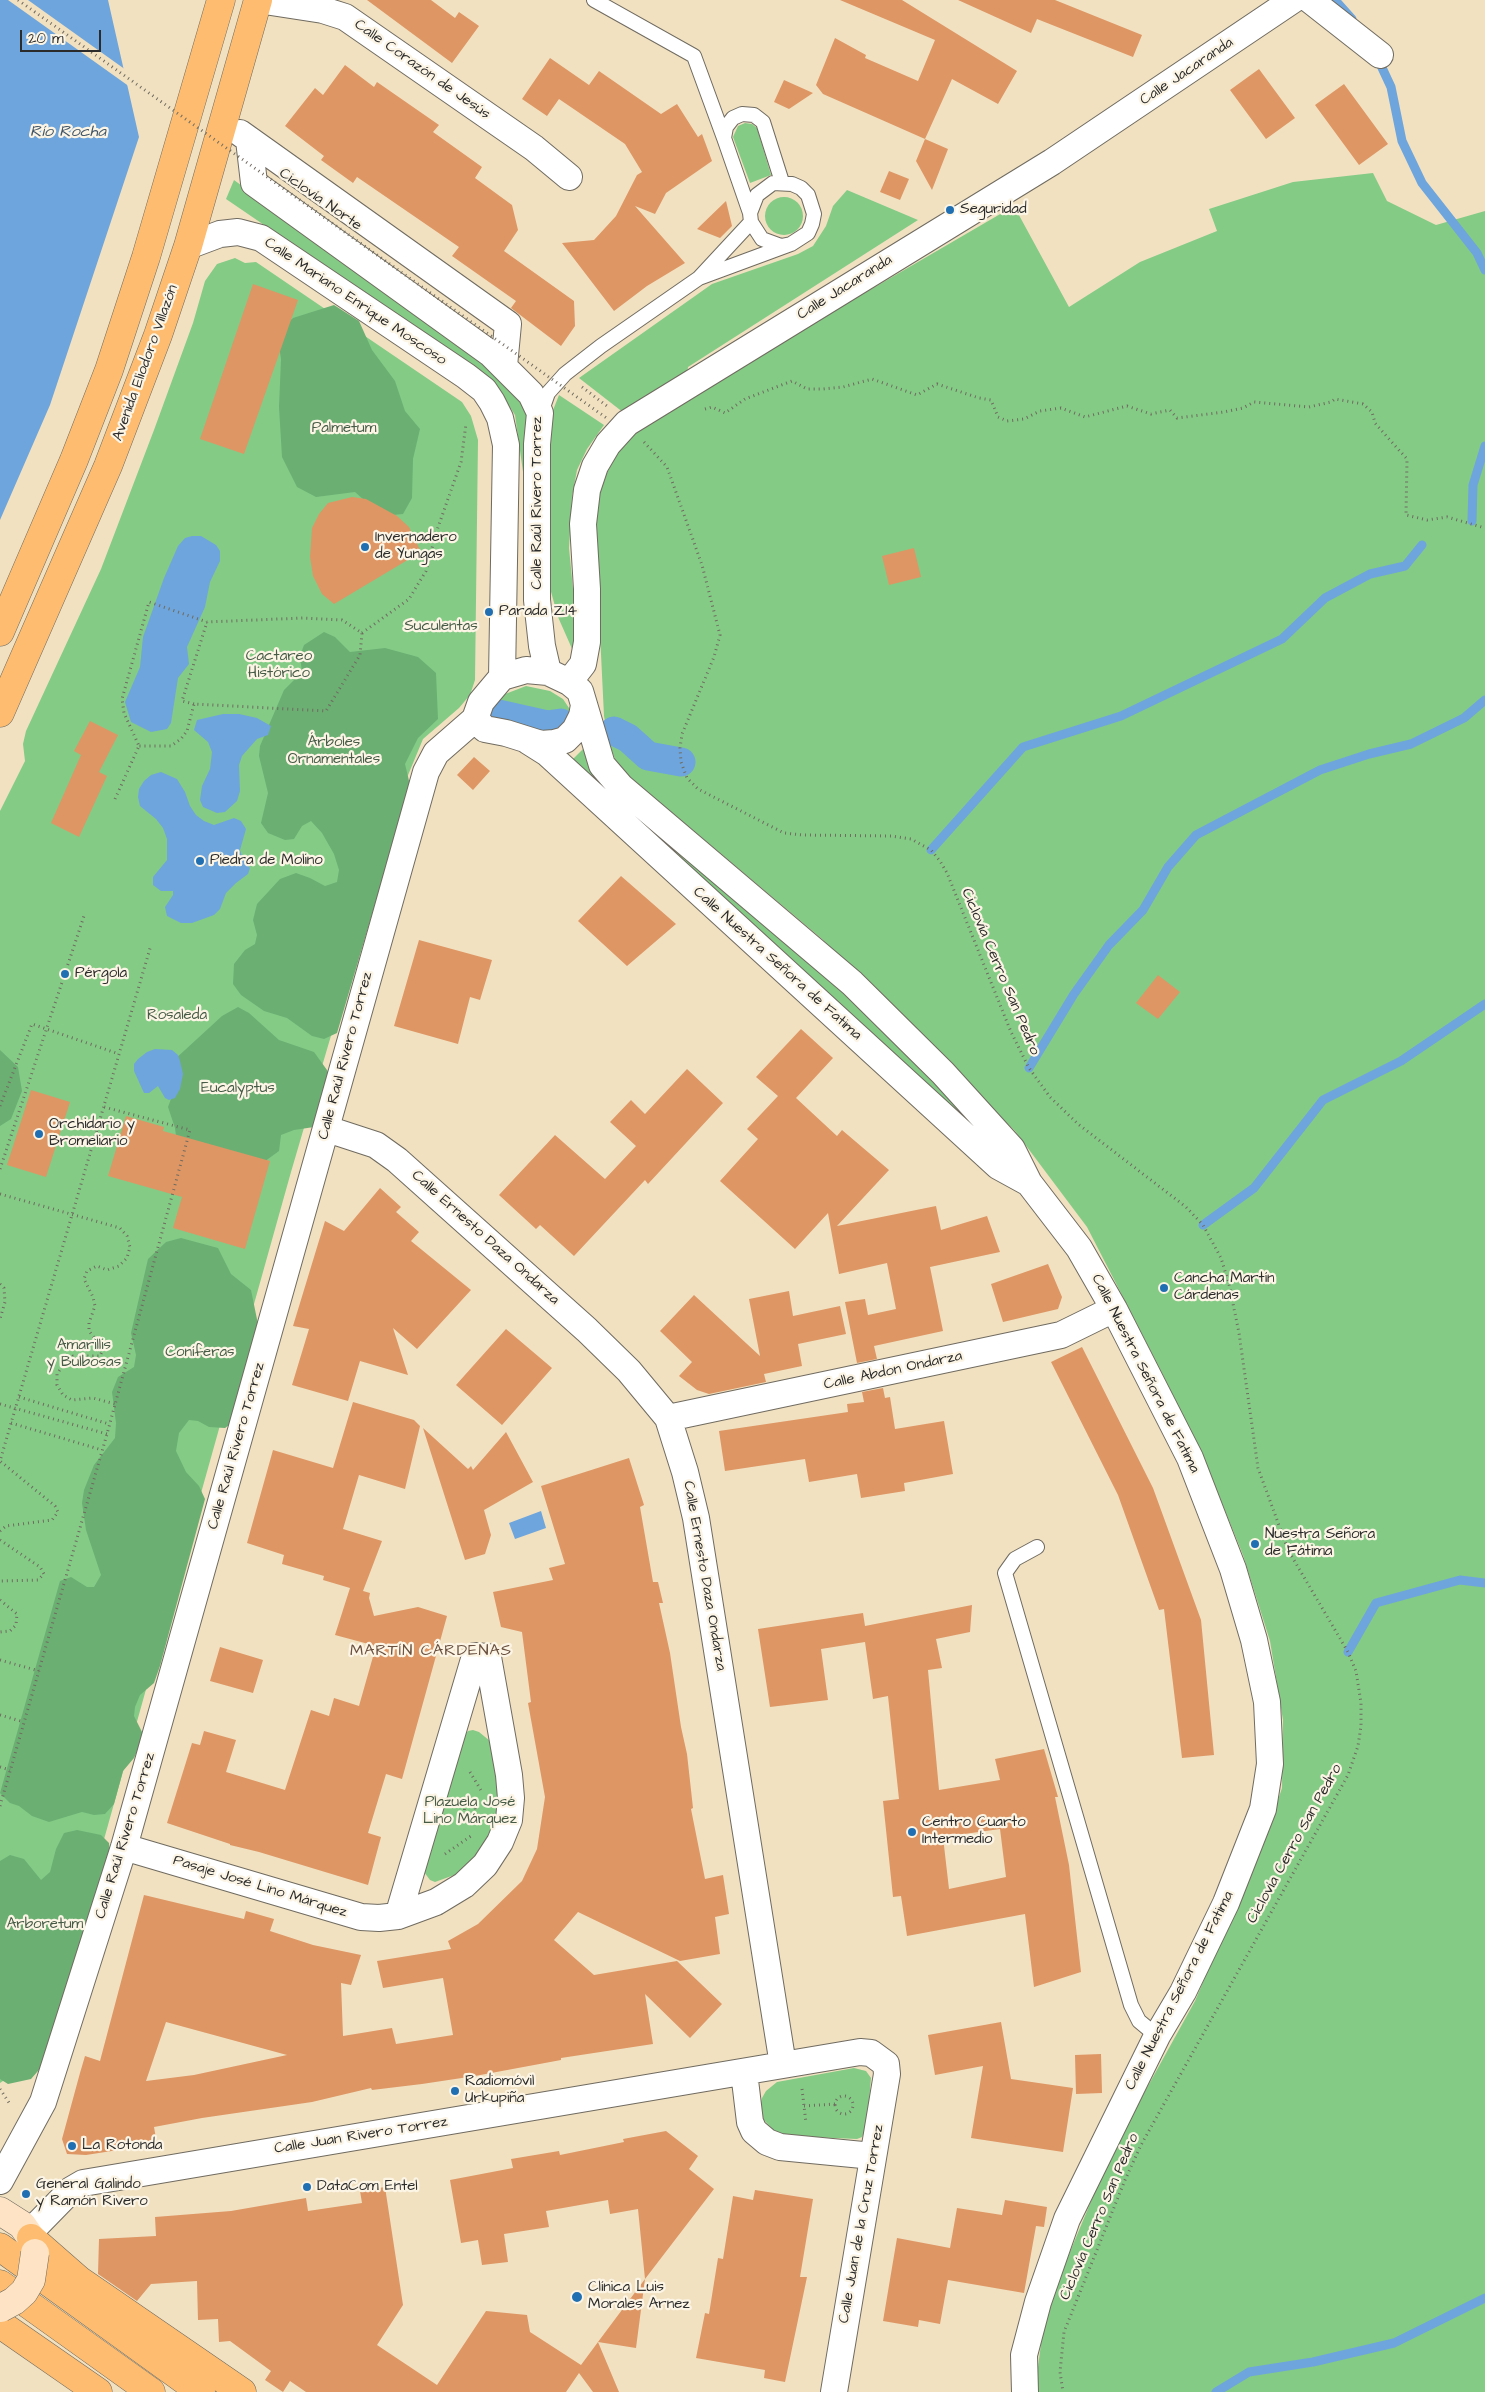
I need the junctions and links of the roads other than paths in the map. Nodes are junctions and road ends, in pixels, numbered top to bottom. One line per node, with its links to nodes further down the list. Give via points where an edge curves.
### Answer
1 (221, 0): 18 (highway, via 152,239 109,370)
2 (258, 0): 7 (highway, Avenida Eliodoro Villazón); 10 (street, Calle Corazón de Jesús, via 323,10 345,17 534,148)
3 (594, 0): 8 (lane, via 694,56)
4 (1293, 0): 20 (street, Calle Jacaranda, via 1052,162 627,422 604,451 586,490 583,524 587,642 583,664)
5 (1310, 0): 6 (street)
6 (1380, 56)
7 (224, 122): 9 (street); 14 (highway, Avenida Eliodoro Villazón)
8 (724, 138): 11 (lane, via 726,127 733,118 742,114 754,115 763,122); 12 (lane)
9 (249, 140): 16 (street, via 254,183); 16 (street, via 508,324)
10 (569, 177)
11 (782, 182): 12 (lane, via 773,183 757,195); 13 (lane, via 801,188 808,195 814,214 808,233)
12 (751, 218): 13 (lane, via 755,232 766,242 781,246); 15 (lane)
13 (791, 244): 15 (lane)
14 (188, 246): 19 (street, Calle Mariano Enrique Moscoso, via 220,234 238,232 261,238 484,390 500,418 506,445); 22 (highway, Avenida Eliodoro Villazón, via 108,466)
15 (700, 278): 17 (lane, via 601,346 565,374)
16 (504, 366): 17 (street)
17 (536, 404): 20 (street, Calle Raúl Rivero Torrez, via 537,600 542,646)
18 (0, 632)
19 (502, 677): 20 (street, via 526,670); 23 (street, via 481,702)
20 (558, 678): 21 (street, via 580,691)
21 (584, 705): 24 (street, via 575,730 565,740 541,744); 26 (street, Calle Nuestra Señora de Fatima, via 602,765 621,787 852,983 943,1073 1012,1148)
22 (0, 713)
23 (475, 719): 24 (street, via 485,729); 25 (street, Calle Raúl Rivero Torrez, via 436,753 426,772)
24 (528, 740): 26 (street, Calle Nuestra Señora de Fatima, via 547,753 998,1166)
25 (326, 1129): 28 (street, Calle Ernesto Daza Ondarza, via 376,1145 397,1160 587,1330 629,1371); 30 (street, Calle Raúl Rivero Torrez)
26 (1029, 1183): 27 (street, Calle Nuestra Señora de Fatima, via 1079,1248)
27 (1114, 1309): 28 (street, Calle Abdon Ondarza, via 1061,1335); 32 (street, Calle Nuestra Señora de Fatima, via 1190,1458 1233,1569 1254,1640 1267,1702 1270,1764 1263,1809 1226,1903)
28 (668, 1418): 34 (street, Calle Ernesto Daza Ondarza, via 696,1518)
29 (1037, 1547): 32 (lane, via 1015,1559 1005,1573 1131,2005 1139,2022)
30 (124, 1847): 31 (street, Pasaje José Lino Márquez, via 354,1915); 37 (street, Calle Raúl Rivero Torrez, via 43,2102)
31 (398, 1916): 31 (street, Pasaje José Lino Márquez, via 436,1902 464,1885 485,1865 509,1820 509,1775 488,1657 475,1656)
32 (1157, 2036): 47 (street, Calle Nuestra Señora de Fatima, via 1067,2219 1038,2302 1024,2355)
33 (879, 2058): 34 (street, Calle Juan Rivero Torrez, via 860,2052); 36 (street, Calle Juan de la Cruz Torrez, via 886,2064 887,2074)
34 (783, 2065): 35 (street, Calle Juan Rivero Torrez)
35 (744, 2072): 36 (street, via 750,2122 754,2131 767,2142 780,2147); 39 (street, Calle Juan Rivero Torrez, via 84,2183 71,2190)
36 (873, 2156): 46 (street, Calle Juan de la Cruz Torrez)
37 (0, 2181)
38 (0, 2211): 39 (main road, via 14,2218)
39 (31, 2242): 41 (main road, bridge, via 31,2280 14,2301); 45 (highway, via 79,2280)
40 (0, 2248): 44 (highway)
41 (0, 2306): 42 (highway); 43 (highway)
42 (98, 2392)
43 (151, 2392)
44 (201, 2392)
45 (242, 2392)
46 (834, 2392)
47 (1025, 2392)

